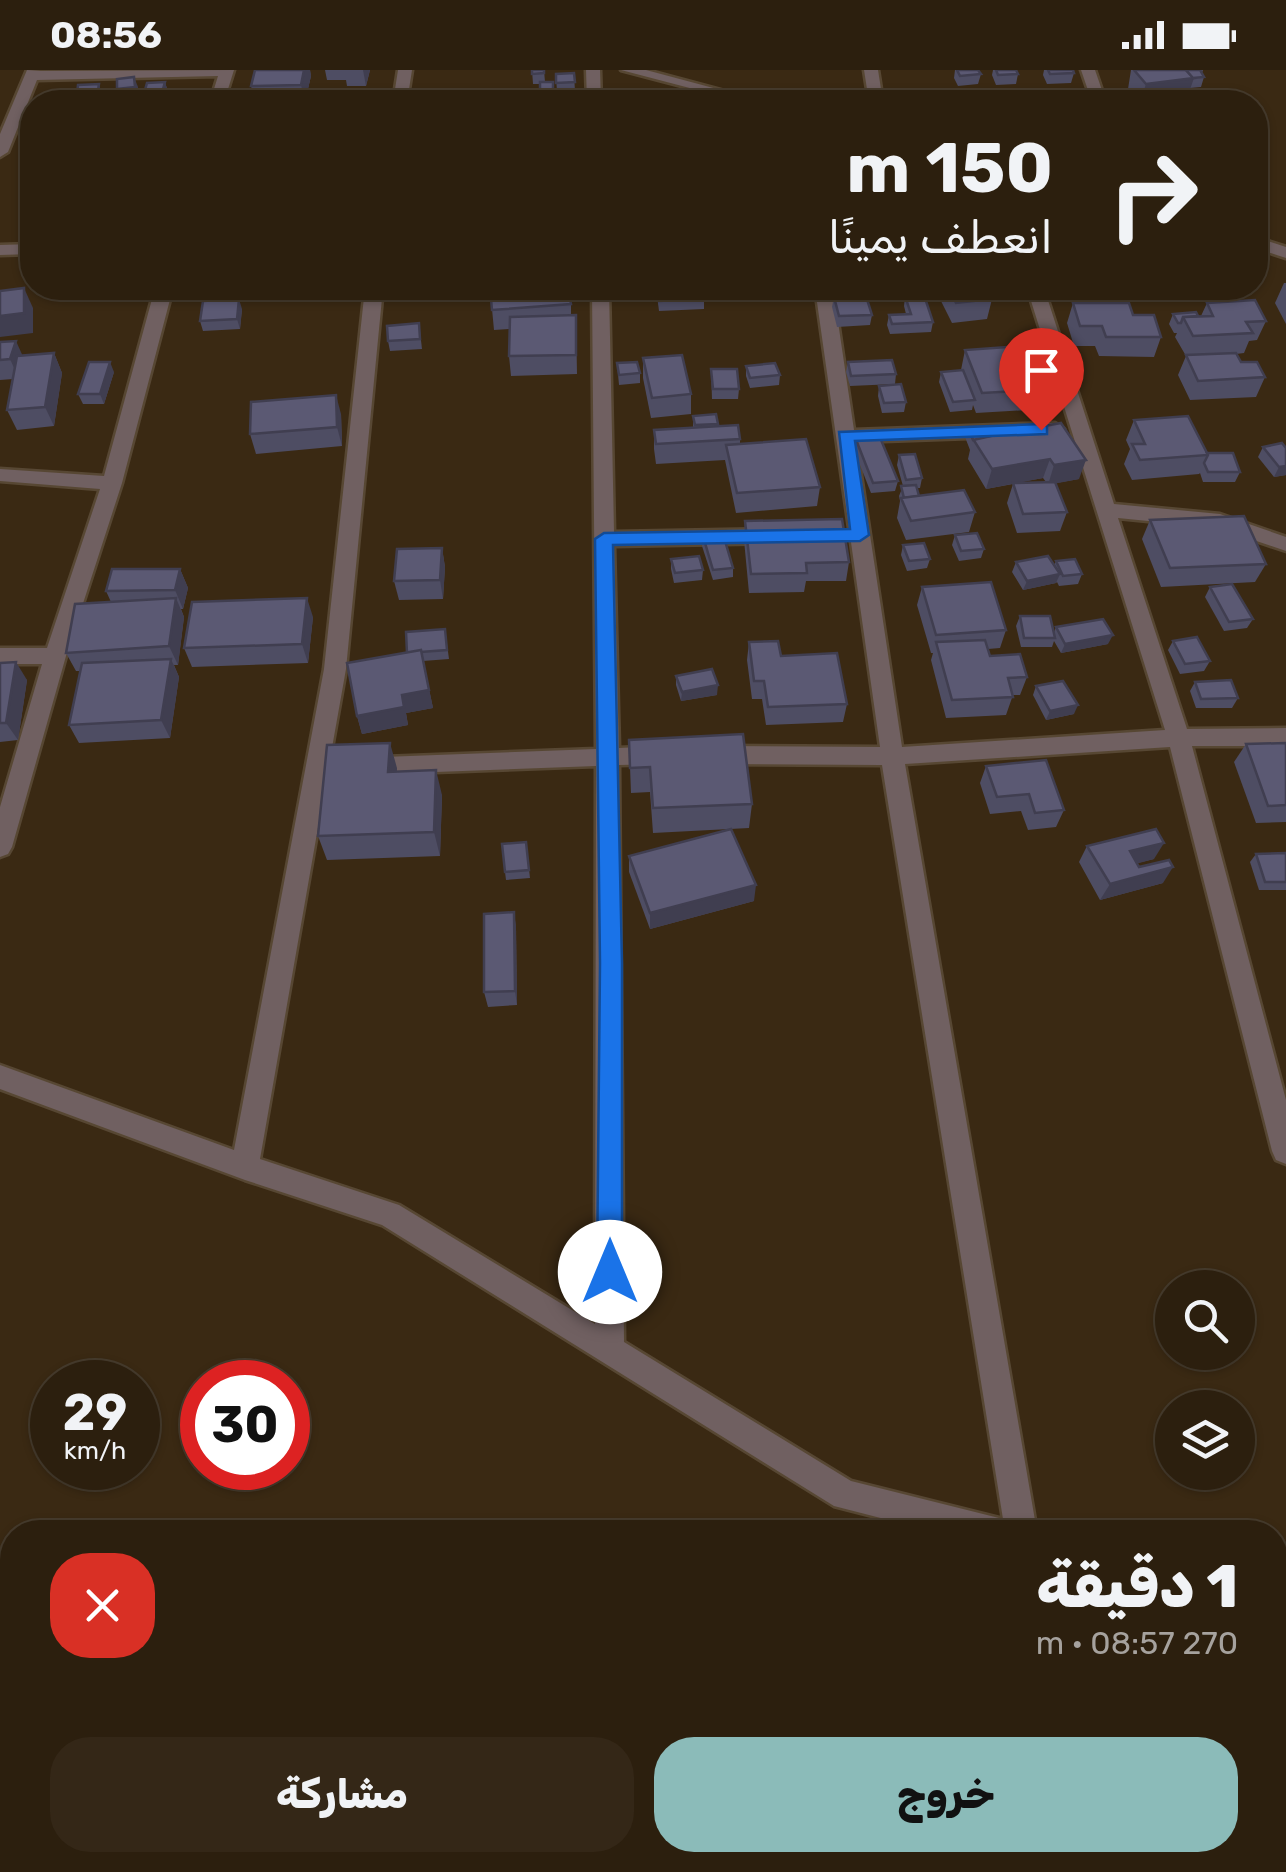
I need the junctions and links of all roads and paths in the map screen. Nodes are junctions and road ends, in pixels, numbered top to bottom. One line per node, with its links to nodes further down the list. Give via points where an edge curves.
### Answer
1 (628, 70): 4 (street)
2 (226, 71): 3 (street)
3 (33, 73)
4 (673, 76): 5 (street)
5 (719, 90)
6 (20, 96): 7 (street)
7 (6, 121): 8 (street)
8 (0, 152)
9 (161, 300): 17 (street)
10 (373, 300): 28 (street, via 335,669)
11 (600, 300): 20 (street)
12 (826, 300): 15 (street)
13 (1039, 300): 14 (street)
14 (1080, 428): 15 (street); 18 (street)
15 (846, 436): 27 (street, via 850,535)
16 (0, 476): 17 (street)
17 (112, 483): 23 (street)
18 (1106, 510): 21 (street, via 1220,521); 25 (street)
19 (801, 536): 20 (street)
20 (604, 539): 26 (street)
21 (1286, 544)
22 (0, 656): 23 (street)
23 (55, 656): 29 (street)
24 (1286, 737): 25 (street)
25 (1179, 738): 27 (street); 31 (street)
26 (608, 755): 27 (street); 28 (street); 33 (street)
27 (892, 756): 35 (street)
28 (316, 768): 32 (street)
29 (0, 847)
30 (0, 1077): 32 (street)
31 (1286, 1151)
32 (246, 1167): 33 (street, via 389,1214)
33 (609, 1349): 34 (street, via 845,1495)
34 (948, 1520)
35 (1019, 1520)

